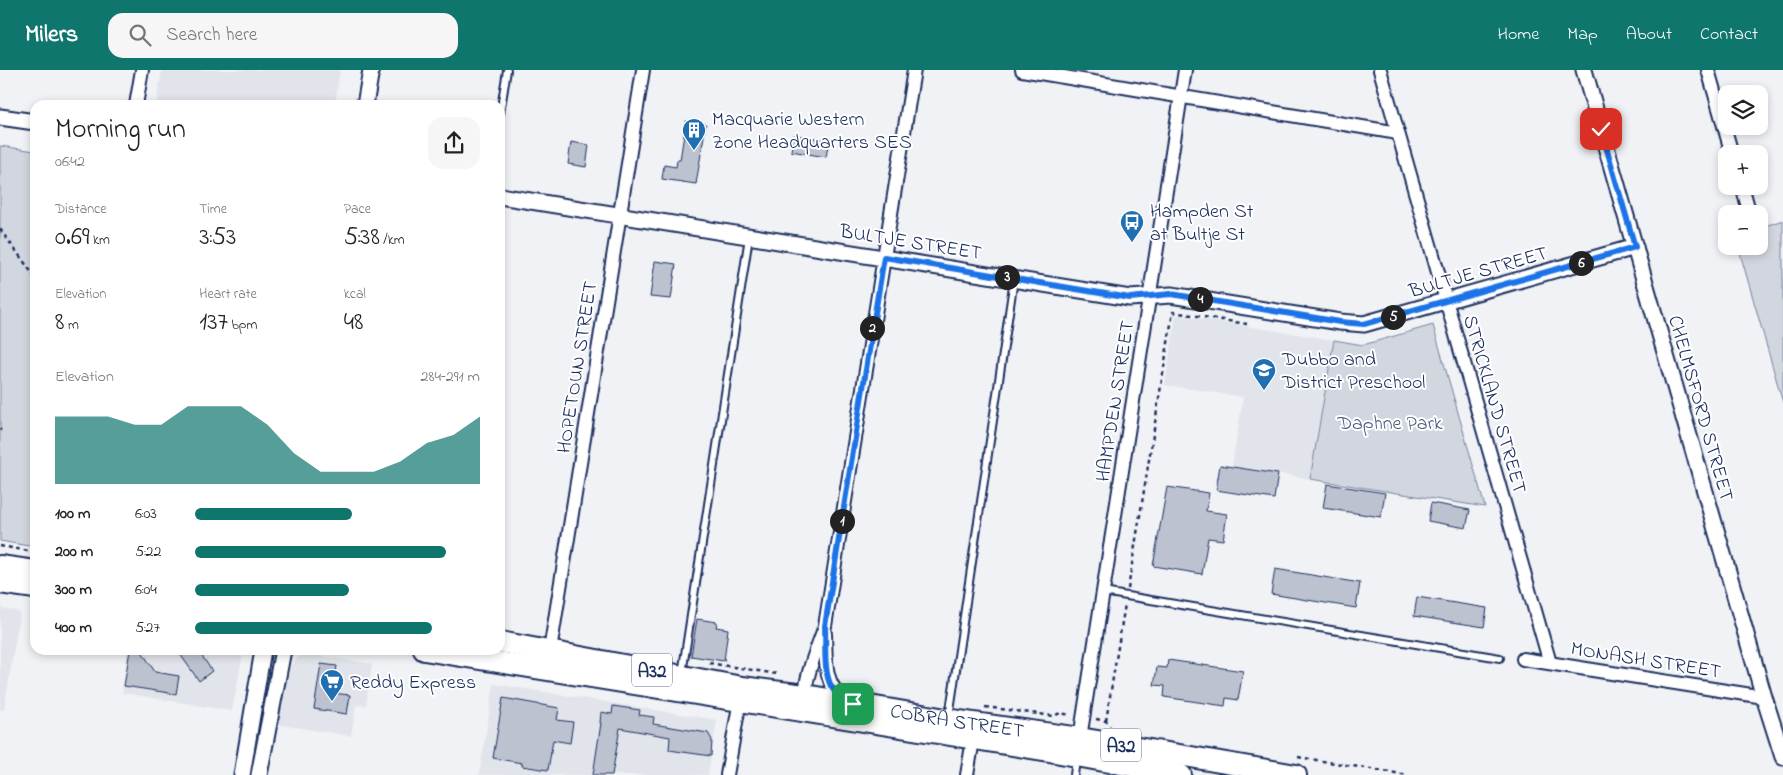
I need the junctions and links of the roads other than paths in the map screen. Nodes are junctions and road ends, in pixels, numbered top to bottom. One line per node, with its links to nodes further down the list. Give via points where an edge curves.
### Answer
1 (142, 70): 12 (street)
2 (371, 70): 13 (street)
3 (507, 70): 14 (lane)
4 (643, 70): 20 (street, HOPETOUN STREET)
5 (914, 70): 23 (street)
6 (1022, 70): 11 (street)
7 (1185, 70): 11 (street, HAMPDEN STREET)
8 (1380, 70): 17 (street, STRICKLAND STREET)
9 (1584, 70): 22 (street, CHELMSFORD STREET)
10 (1708, 70): 18 (street)
11 (1181, 96): 17 (street); 25 (street, HAMPDEN STREET)
12 (137, 100)
13 (367, 100)
14 (502, 100)
15 (0, 116): 16 (street)
16 (30, 121)
17 (1398, 133): 26 (street, STRICKLAND STREET)
18 (1729, 145)
19 (505, 197): 20 (street, BULTJE STREET)
20 (620, 216): 21 (street, BULTJE STREET); 39 (street, HOPETOUN STREET)
21 (749, 235): 23 (street, BULTJE STREET); 41 (lane)
22 (1635, 247): 26 (street, BULTJE STREET); 44 (street, CHELMSFORD STREET)
23 (884, 257): 24 (street, BULTJE STREET); 32 (street)
24 (1014, 278): 25 (street, BULTJE STREET, via 1130,298); 46 (lane)
25 (1149, 296): 26 (street, BULTJE STREET, via 1171,294 1364,324); 31 (street, HAMPDEN STREET)
26 (1447, 301): 40 (street, STRICKLAND STREET)
27 (0, 566): 28 (highway)
28 (30, 570)
29 (0, 583): 30 (highway)
30 (30, 587)
31 (1103, 592): 37 (lane); 49 (street, HAMPDEN STREET)
32 (825, 626): 43 (street); 45 (street, via 831,685)
33 (505, 644): 39 (highway, COBRA STREET / A32)
34 (262, 655): 52 (street)
35 (283, 655): 53 (street)
36 (486, 655): 39 (highway, COBRA STREET / A32)
37 (1500, 658)
38 (1522, 659): 40 (street, MONASH STREET)
39 (548, 660): 41 (highway, COBRA STREET / A32); 42 (highway, COBRA STREET / A32)
40 (1550, 663): 44 (street, MONASH STREET)
41 (682, 676): 42 (highway, COBRA STREET / A32)
42 (741, 694): 43 (highway, COBRA STREET / A32); 45 (highway, COBRA STREET / A32); 54 (street)
43 (805, 695): 45 (highway, COBRA STREET / A32)
44 (1764, 697): 50 (street, CHELMSFORD STREET)
45 (857, 712): 46 (highway, COBRA STREET / A32); 47 (highway, COBRA STREET / A32)
46 (950, 719): 47 (street, via 967,728); 49 (highway, COBRA STREET / A32)
47 (973, 740): 49 (highway, COBRA STREET / A32); 55 (street)
48 (1163, 753): 49 (highway, COBRA STREET / A32); 56 (highway, via 1196,764); 57 (highway, COBRA STREET / A32)
49 (1077, 756): 51 (highway, COBRA STREET / A32)
50 (1783, 757)
51 (1178, 774)
52 (242, 775)
53 (259, 775)
54 (727, 775)
55 (967, 775)
56 (1206, 775)
57 (1296, 775)

